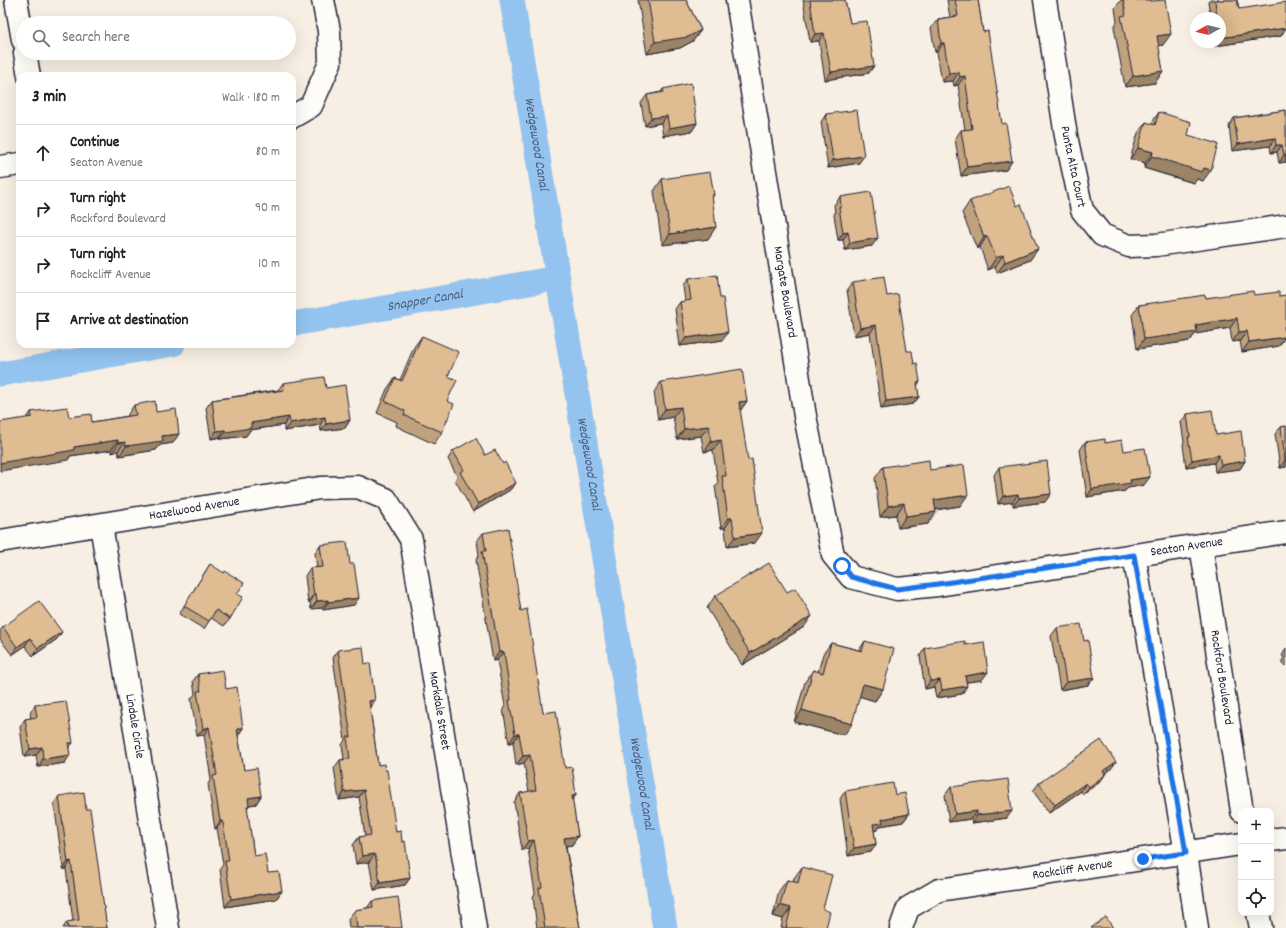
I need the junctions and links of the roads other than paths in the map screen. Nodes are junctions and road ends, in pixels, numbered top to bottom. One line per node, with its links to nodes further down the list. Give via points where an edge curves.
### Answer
1 (16, 0): 5 (street)
2 (323, 0): 8 (street, via 329,32 330,63 311,106)
3 (737, 0): 18 (street, Margate Boulevard, via 805,416 833,555)
4 (1045, 0): 11 (street, Punta Alta Court, via 1066,136 1082,210 1102,235 1129,246 1156,245)
5 (19, 16)
6 (26, 60): 7 (street)
7 (28, 72)
8 (296, 115)
9 (16, 165): 10 (street)
10 (0, 167)
11 (1286, 226)
12 (386, 499): 13 (street, Hazelwood Avenue, via 358,487 320,488); 27 (street, Markdale Street, via 411,539)
13 (101, 525): 15 (street, Hazelwood Avenue); 26 (street, Lindale Circle)
14 (1286, 532): 16 (street, Seaton Avenue)
15 (0, 541)
16 (1201, 545): 17 (street, Seaton Avenue); 19 (street, Rockford Boulevard)
17 (1134, 555): 18 (street, Seaton Avenue, via 897,589); 23 (street)
18 (851, 577)
19 (1242, 808)
20 (1286, 838): 21 (street)
21 (1274, 840)
22 (1238, 844): 23 (street, Rockcliff Avenue)
23 (1186, 853): 25 (street, Rockcliff Avenue, via 938,890); 28 (street)
24 (1259, 916): 29 (street)
25 (905, 918)
26 (168, 928)
27 (475, 928)
28 (1198, 928)
29 (1261, 928)

